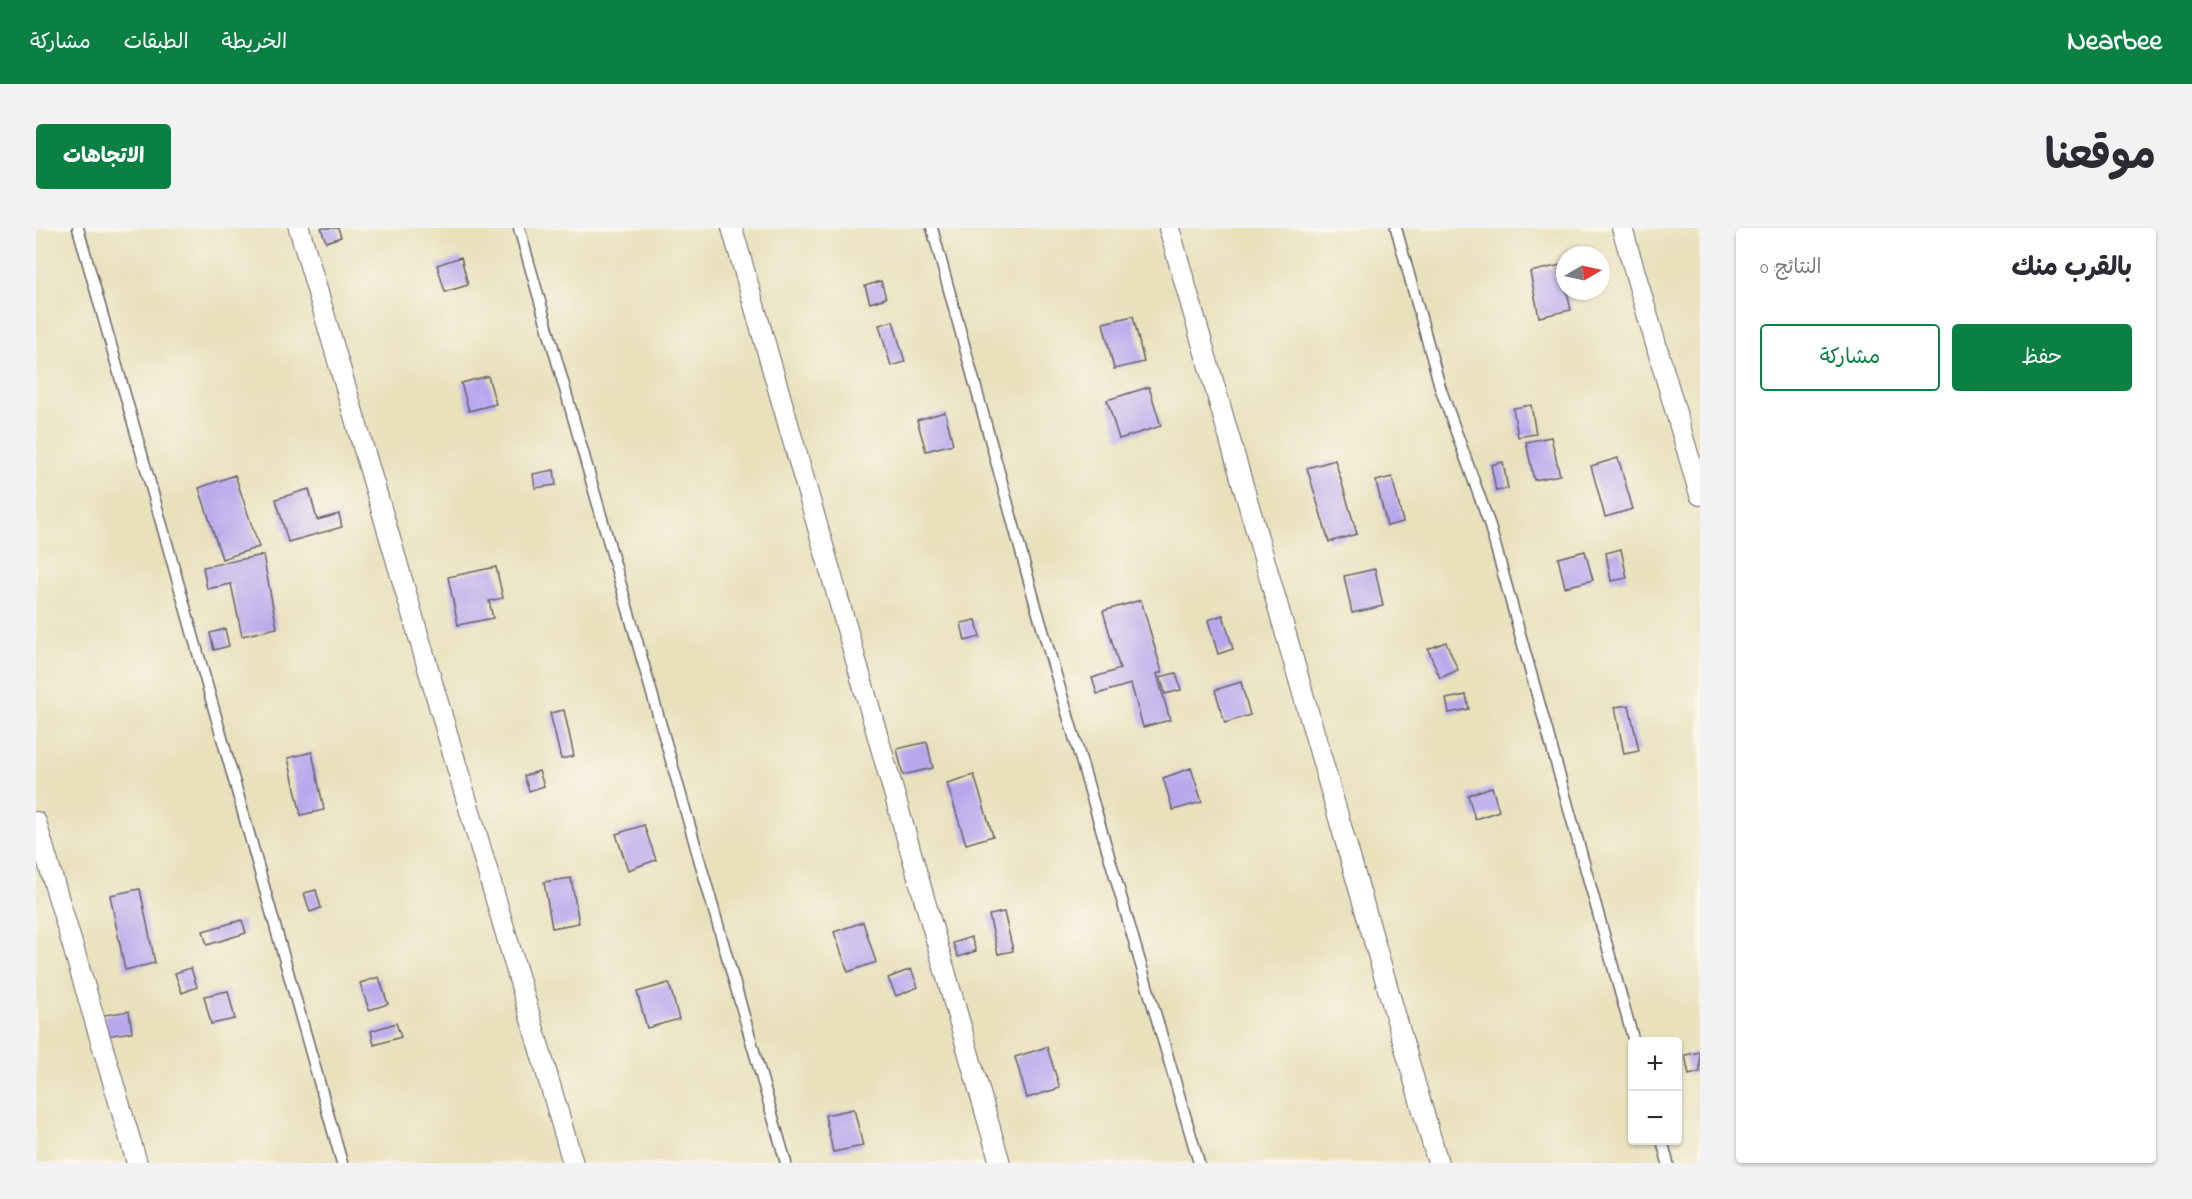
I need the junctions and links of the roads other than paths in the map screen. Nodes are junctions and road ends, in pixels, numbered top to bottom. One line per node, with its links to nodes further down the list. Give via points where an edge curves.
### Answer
1 (78, 228): 14 (lane)
2 (299, 228): 15 (street)
3 (519, 228): 16 (lane)
4 (732, 228): 17 (street)
5 (932, 228): 18 (lane, via 1037,610)
6 (1170, 228): 19 (street)
7 (1396, 228): 11 (lane, via 1441,390 1490,523)
8 (1622, 228): 9 (street)
9 (1700, 495)
10 (36, 822): 13 (street)
11 (1633, 1037)
12 (1663, 1145): 20 (lane)
13 (136, 1163)
14 (342, 1163)
15 (573, 1163)
16 (786, 1163)
17 (1000, 1163)
18 (1199, 1163)
19 (1438, 1163)
20 (1668, 1163)

